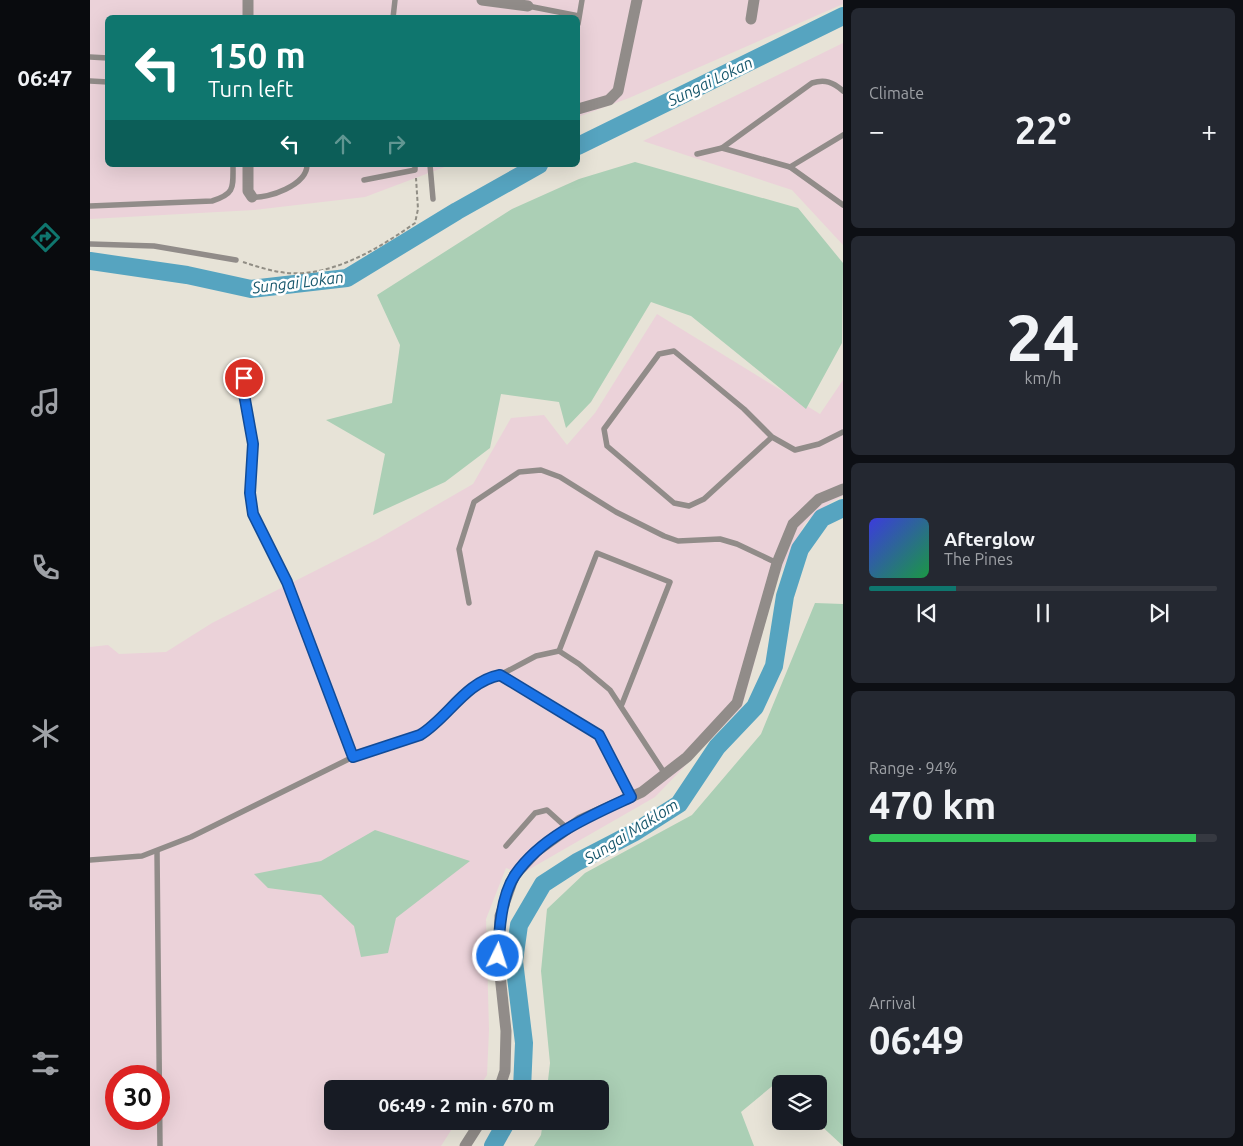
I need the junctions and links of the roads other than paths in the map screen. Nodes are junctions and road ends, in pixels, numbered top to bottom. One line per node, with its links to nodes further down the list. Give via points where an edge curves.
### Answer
1 (248, 0): 8 (street)
2 (395, 0): 9 (lane)
3 (482, 0): 7 (street)
4 (582, 0): 11 (lane)
5 (637, 0): 18 (street, via 618,91 609,100)
6 (754, 0): 12 (street)
7 (528, 3): 10 (lane)
8 (248, 15)
9 (393, 15)
10 (575, 15)
11 (579, 15)
12 (751, 19)
13 (90, 57): 14 (lane)
14 (105, 58)
15 (90, 81): 16 (lane)
16 (105, 82)
17 (843, 91): 20 (lane, via 832,82 812,83)
18 (580, 108)
19 (843, 135): 26 (lane)
20 (722, 148): 21 (lane); 26 (lane)
21 (697, 154)
22 (233, 167): 32 (lane, via 233,187 227,197 212,201)
23 (248, 167): 29 (street, via 248,191)
24 (307, 167): 29 (lane, via 304,178 295,185 258,198)
25 (430, 167): 30 (lane)
26 (790, 167): 31 (lane)
27 (415, 168): 28 (lane)
28 (364, 180)
29 (252, 196)
30 (433, 199)
31 (843, 205)
32 (90, 206)
33 (90, 244): 34 (lane, via 154,246)
34 (236, 260)
35 (244, 378): 44 (lane, via 253,444 250,493 253,514 287,582)
36 (843, 432): 37 (lane, via 819,444 795,450)
37 (772, 438): 37 (lane, via 704,499 689,506 674,503 607,446 604,429 659,354 674,351 744,409)
38 (843, 489): 39 (street, via 819,499 793,524)
39 (777, 563): 40 (lane, via 737,544 720,540 678,541 616,512 560,477 541,470 519,472 474,502 459,549); 45 (street, via 737,703 687,757)
40 (468, 603)
41 (559, 651): 42 (lane, via 536,656); 43 (lane, via 610,690); 43 (lane, via 597,553 670,582)
42 (500, 675): 44 (lane, via 488,677 420,735); 46 (lane, via 599,735)
43 (622, 704): 45 (lane)
44 (353, 757): 49 (lane)
45 (666, 774): 46 (street)
46 (631, 797): 47 (street, via 580,820)
47 (568, 829): 48 (lane, via 547,810 535,813); 51 (street, via 537,851 514,876 500,916 498,956 506,1031)
48 (506, 846)
49 (157, 851): 50 (lane, via 142,856); 53 (lane)
50 (90, 860)
51 (502, 1080)
52 (475, 1130): 54 (street)
53 (160, 1146)
54 (465, 1146)

